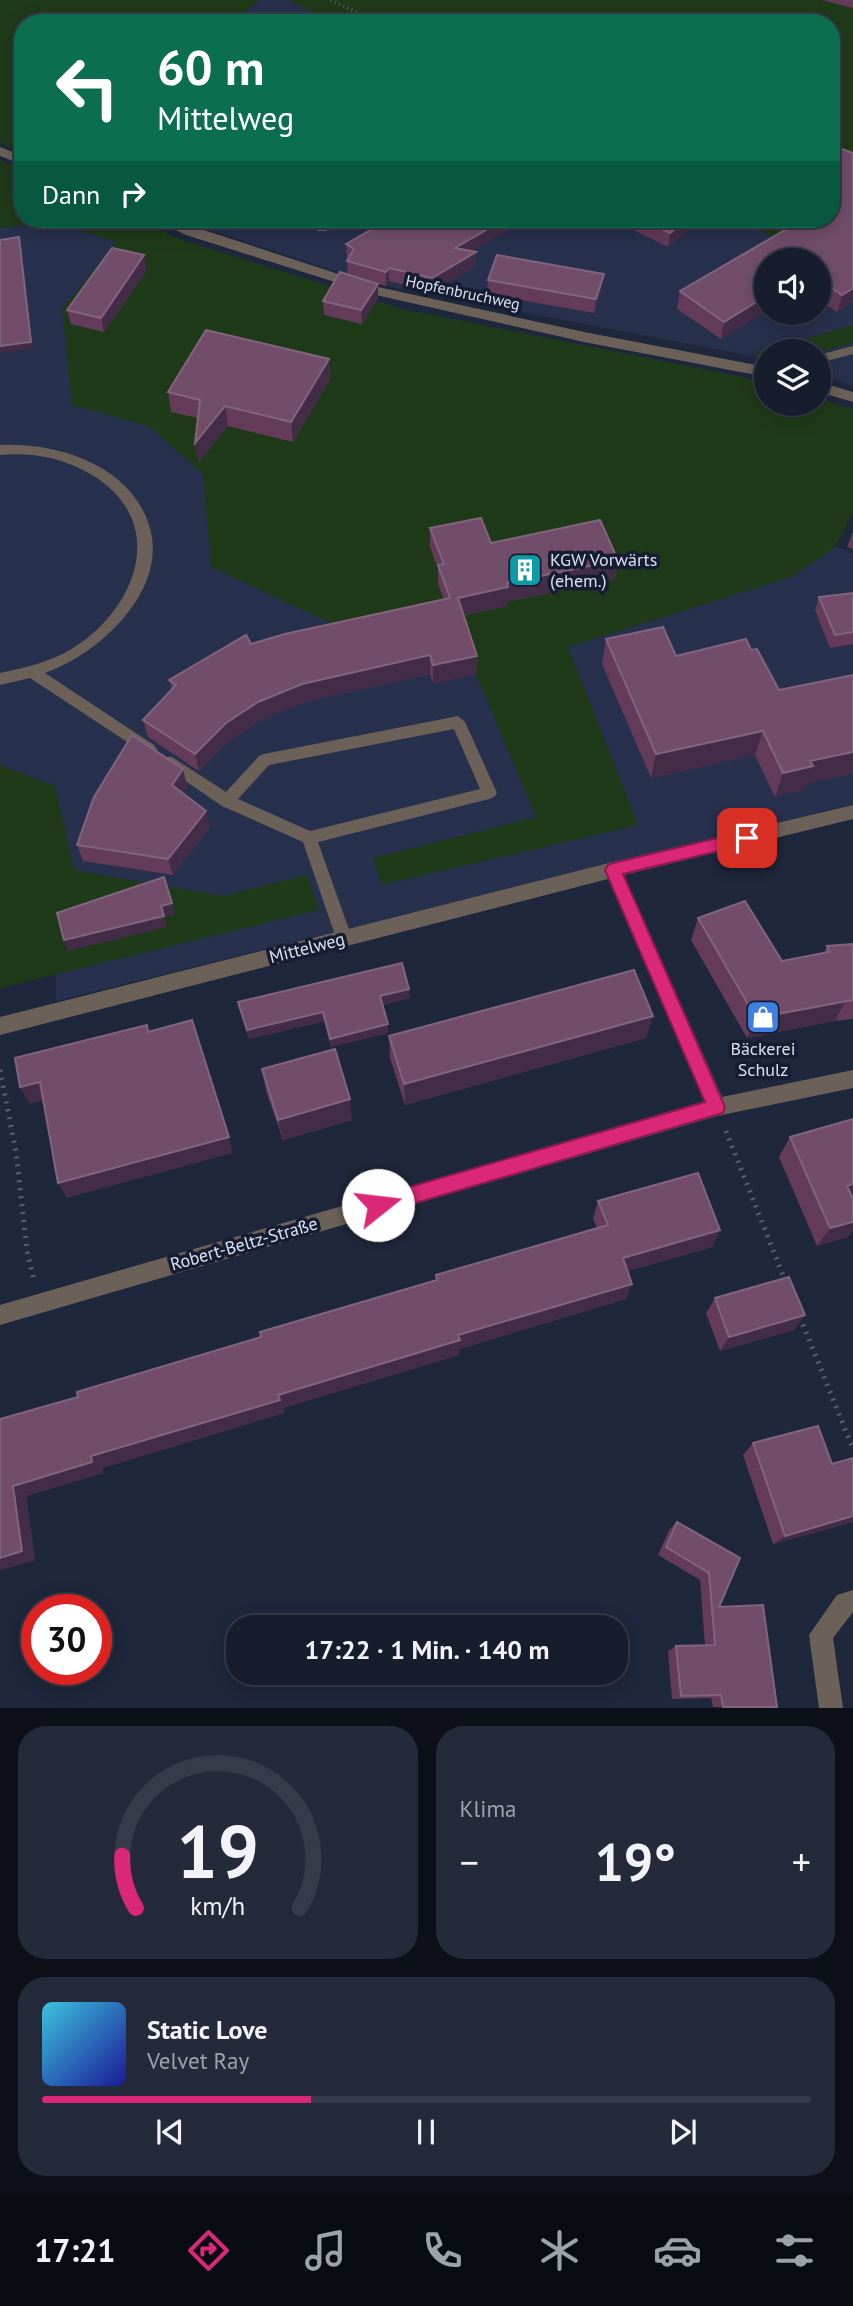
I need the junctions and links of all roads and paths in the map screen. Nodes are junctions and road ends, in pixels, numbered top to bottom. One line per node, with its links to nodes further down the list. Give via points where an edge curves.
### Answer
1 (331, 0): 2 (path)
2 (361, 14)
3 (181, 228): 6 (street, Hopfenbruchweg, via 376,290)
4 (853, 350): 5 (lane)
5 (831, 356)
6 (754, 370)
7 (831, 391): 8 (street)
8 (853, 397)
9 (0, 450): 10 (lane, via 63,455 104,473 132,501 146,536 143,576 121,614 83,649)
10 (33, 672): 11 (lane); 12 (lane)
11 (0, 679)
12 (227, 800): 14 (lane); 14 (lane, via 264,760 458,722 489,793)
13 (853, 813): 15 (street, Mittelweg)
14 (309, 838): 16 (lane)
15 (613, 870): 16 (street, Mittelweg); 20 (street)
16 (344, 938): 17 (street, Mittelweg)
17 (0, 1026)
18 (0, 1070): 22 (path, via 16,1152 27,1251)
19 (853, 1079): 20 (street, Robert-Beltz-Straße)
20 (716, 1107): 21 (path); 22 (street, Robert-Beltz-Straße)
21 (790, 1293)
22 (40, 1303): 24 (street, Robert-Beltz-Straße)
23 (796, 1306): 25 (path)
24 (0, 1315)
25 (853, 1449)
26 (853, 1601): 27 (street, via 845,1604 821,1634)
27 (831, 1707)

